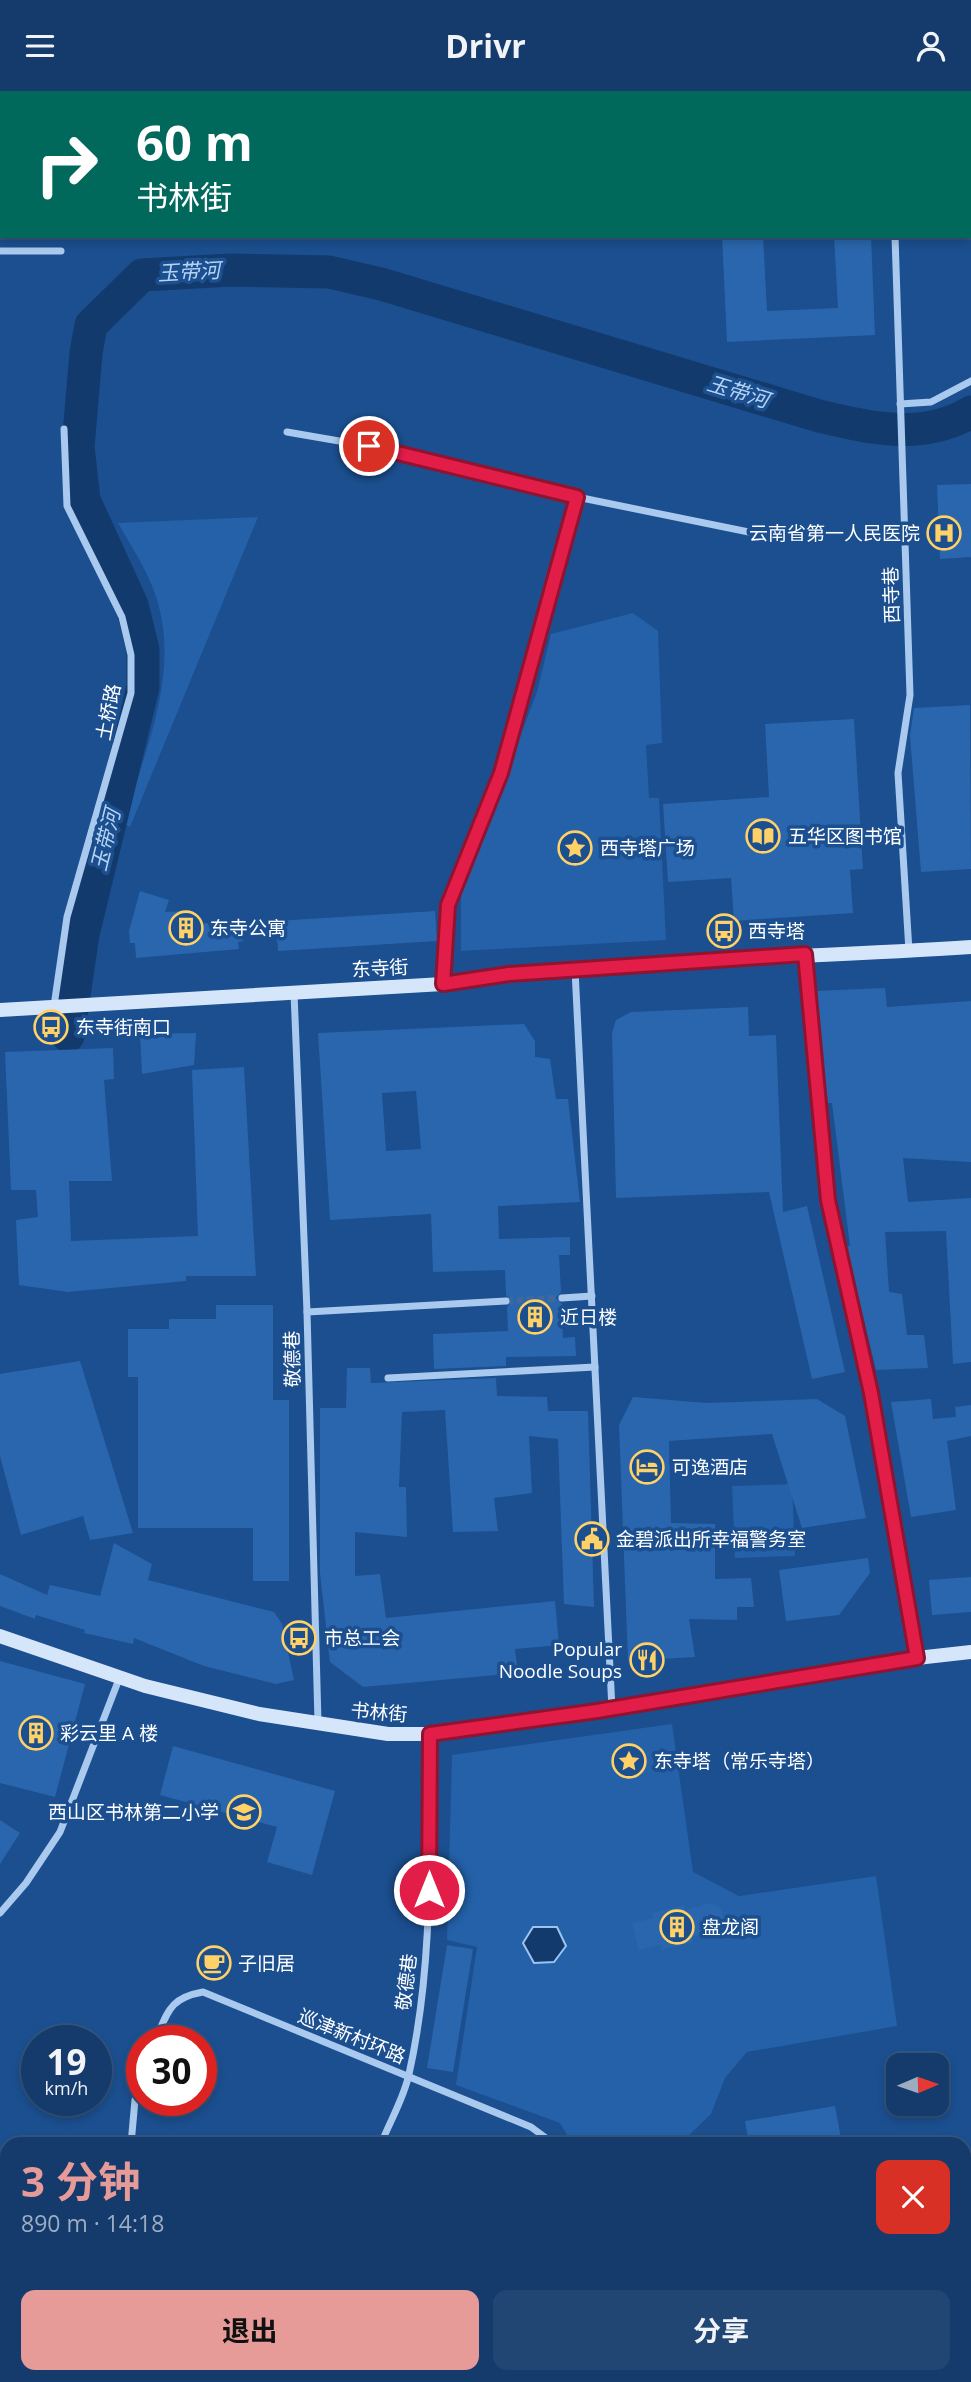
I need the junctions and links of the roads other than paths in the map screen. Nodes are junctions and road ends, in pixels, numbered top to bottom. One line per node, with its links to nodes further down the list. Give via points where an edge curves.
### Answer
1 (895, 238): 5 (street, 西寺巷)
2 (0, 251): 3 (street)
3 (61, 251)
4 (971, 381): 5 (street, via 931,402)
5 (900, 404): 11 (street, 西寺巷, via 910,695 898,773)
6 (64, 429): 16 (street, 土桥路, via 67,506 122,617 131,655 131,693 67,917)
7 (287, 432): 8 (street, via 397,451)
8 (577, 497): 9 (street); 14 (street, via 501,773 448,905)
9 (768, 536)
10 (971, 947): 11 (street, 东寺街)
11 (909, 951): 12 (street, 东寺街)
12 (805, 954): 13 (street, 东寺街); 26 (street, via 828,1200 871,1393)
13 (575, 970): 14 (street, 东寺街); 18 (street)
14 (443, 984): 15 (street, 东寺街)
15 (294, 992): 16 (street, 东寺街); 21 (street, 敬德巷)
16 (57, 1006): 17 (street, 东寺街)
17 (0, 1010)
18 (592, 1296): 19 (street); 22 (street)
19 (562, 1297)
20 (506, 1301): 21 (street)
21 (307, 1312): 29 (street, 敬德巷)
22 (595, 1367): 23 (street); 28 (street)
23 (388, 1378)
24 (0, 1636): 27 (street, 书林街)
25 (971, 1653): 26 (street, 书林街)
26 (917, 1658): 28 (street, 书林街)
27 (119, 1679): 29 (street, 书林街); 31 (street, via 61,1832)
28 (611, 1709): 30 (street, 书林街)
29 (318, 1724): 30 (street, 书林街, via 388,1734)
30 (430, 1734): 33 (street, 敬德巷, via 429,1916)
31 (0, 1913)
32 (162, 2025): 33 (street, 巡津新村环路, via 170,2007 182,1996 202,1992)
33 (408, 2077): 36 (street, 敬德巷); 37 (street, 巡津新村环路, via 531,2127)
34 (134, 2116): 35 (street)
35 (132, 2137)
36 (384, 2137)
37 (545, 2137)

